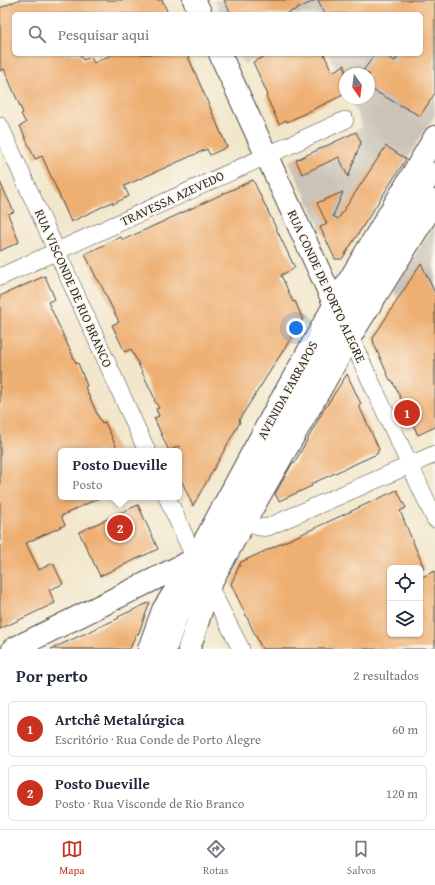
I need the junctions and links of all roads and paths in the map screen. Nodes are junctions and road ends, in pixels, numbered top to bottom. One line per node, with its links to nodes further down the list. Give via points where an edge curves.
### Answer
1 (194, 0): 2 (main road)
2 (200, 12)
3 (225, 56): 7 (main road, RUA CONDE DE PORTO ALEGRE)
4 (345, 120): 7 (street, TRAVESSA AZEVEDO)
5 (0, 126): 10 (street, RUA VISCONDE DE RIO BRANCO)
6 (435, 137): 12 (main road, AVENIDA FARRAPOS)
7 (267, 155): 10 (street, TRAVESSA AZEVEDO); 12 (main road, RUA CONDE DE PORTO ALEGRE)
8 (435, 171): 12 (street)
9 (435, 201): 12 (main road, AVENIDA FARRAPOS)
10 (57, 251): 11 (street, TRAVESSA AZEVEDO); 13 (street, RUA VISCONDE DE RIO BRANCO)
11 (0, 277)
12 (342, 321): 15 (street, RUA CONDE DE PORTO ALEGRE); 18 (main road, AVENIDA FARRAPOS); 19 (main road, AVENIDA FARRAPOS, via 276,409)
13 (146, 448)
14 (435, 454): 15 (street)
15 (410, 466): 17 (street, RUA CONDE DE PORTO ALEGRE); 18 (street, via 268,527 258,527)
16 (168, 500): 19 (street)
17 (435, 519)
18 (245, 520): 19 (main road, AVENIDA FARRAPOS)
19 (202, 572): 20 (main road); 21 (main road, AVENIDA FARRAPOS, via 163,610); 22 (street, via 179,616); 23 (main road, AVENIDA FARRAPOS); 24 (street)
20 (13, 649)
21 (149, 649)
22 (168, 649)
23 (189, 649)
24 (241, 649)

